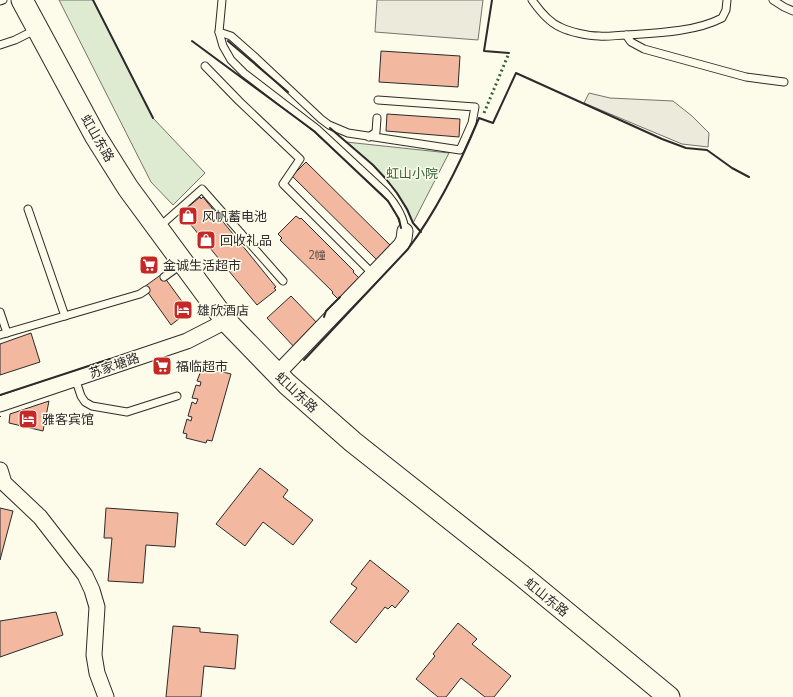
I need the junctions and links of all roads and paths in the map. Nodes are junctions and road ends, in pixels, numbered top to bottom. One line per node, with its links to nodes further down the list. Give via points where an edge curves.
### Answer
1 (3, 0): 7 (lane)
2 (22, 0): 9 (street, 虹山东路)
3 (222, 0): 10 (lane)
4 (532, 0): 11 (lane, via 542,13 560,28 598,36)
5 (727, 0): 11 (lane, via 722,18 713,23 657,33)
6 (773, 0): 8 (lane)
7 (0, 1)
8 (793, 11)
9 (37, 29): 12 (lane); 19 (street, 虹山东路, via 96,137)
10 (219, 32): 17 (lane, via 231,36 329,125 348,133); 20 (lane, via 226,53 239,68 317,129 388,195 400,213)
11 (626, 35): 14 (lane, via 631,42 644,49 746,77)
12 (0, 45)
13 (205, 66): 22 (lane, via 300,159 283,184)
14 (784, 82)
15 (378, 100): 17 (lane, via 475,108 472,123 460,150)
16 (377, 118): 17 (lane, via 376,132)
17 (369, 137)
18 (28, 209): 27 (lane)
19 (157, 228): 21 (street, 虹山东路); 24 (lane, via 202,189)
20 (405, 231): 22 (street, via 401,245)
21 (183, 264): 23 (lane); 28 (street, 虹山东路)
22 (373, 274): 30 (street)
23 (164, 277)
24 (283, 281)
25 (146, 290): 27 (lane)
26 (0, 312): 29 (lane)
27 (65, 316): 29 (lane)
28 (226, 321): 30 (street, 虹山东路); 31 (street, 苏家塘路, via 187,341)
29 (4, 334)
30 (277, 374): 36 (street, 虹山东路, via 353,442)
31 (75, 378): 32 (lane, via 81,396 92,406 126,412); 33 (street, 苏家塘路)
32 (177, 396)
33 (0, 404)
34 (0, 470): 35 (street, via 4,482 40,517 85,575 97,607 94,655 97,673)
35 (106, 697)
36 (669, 697)

